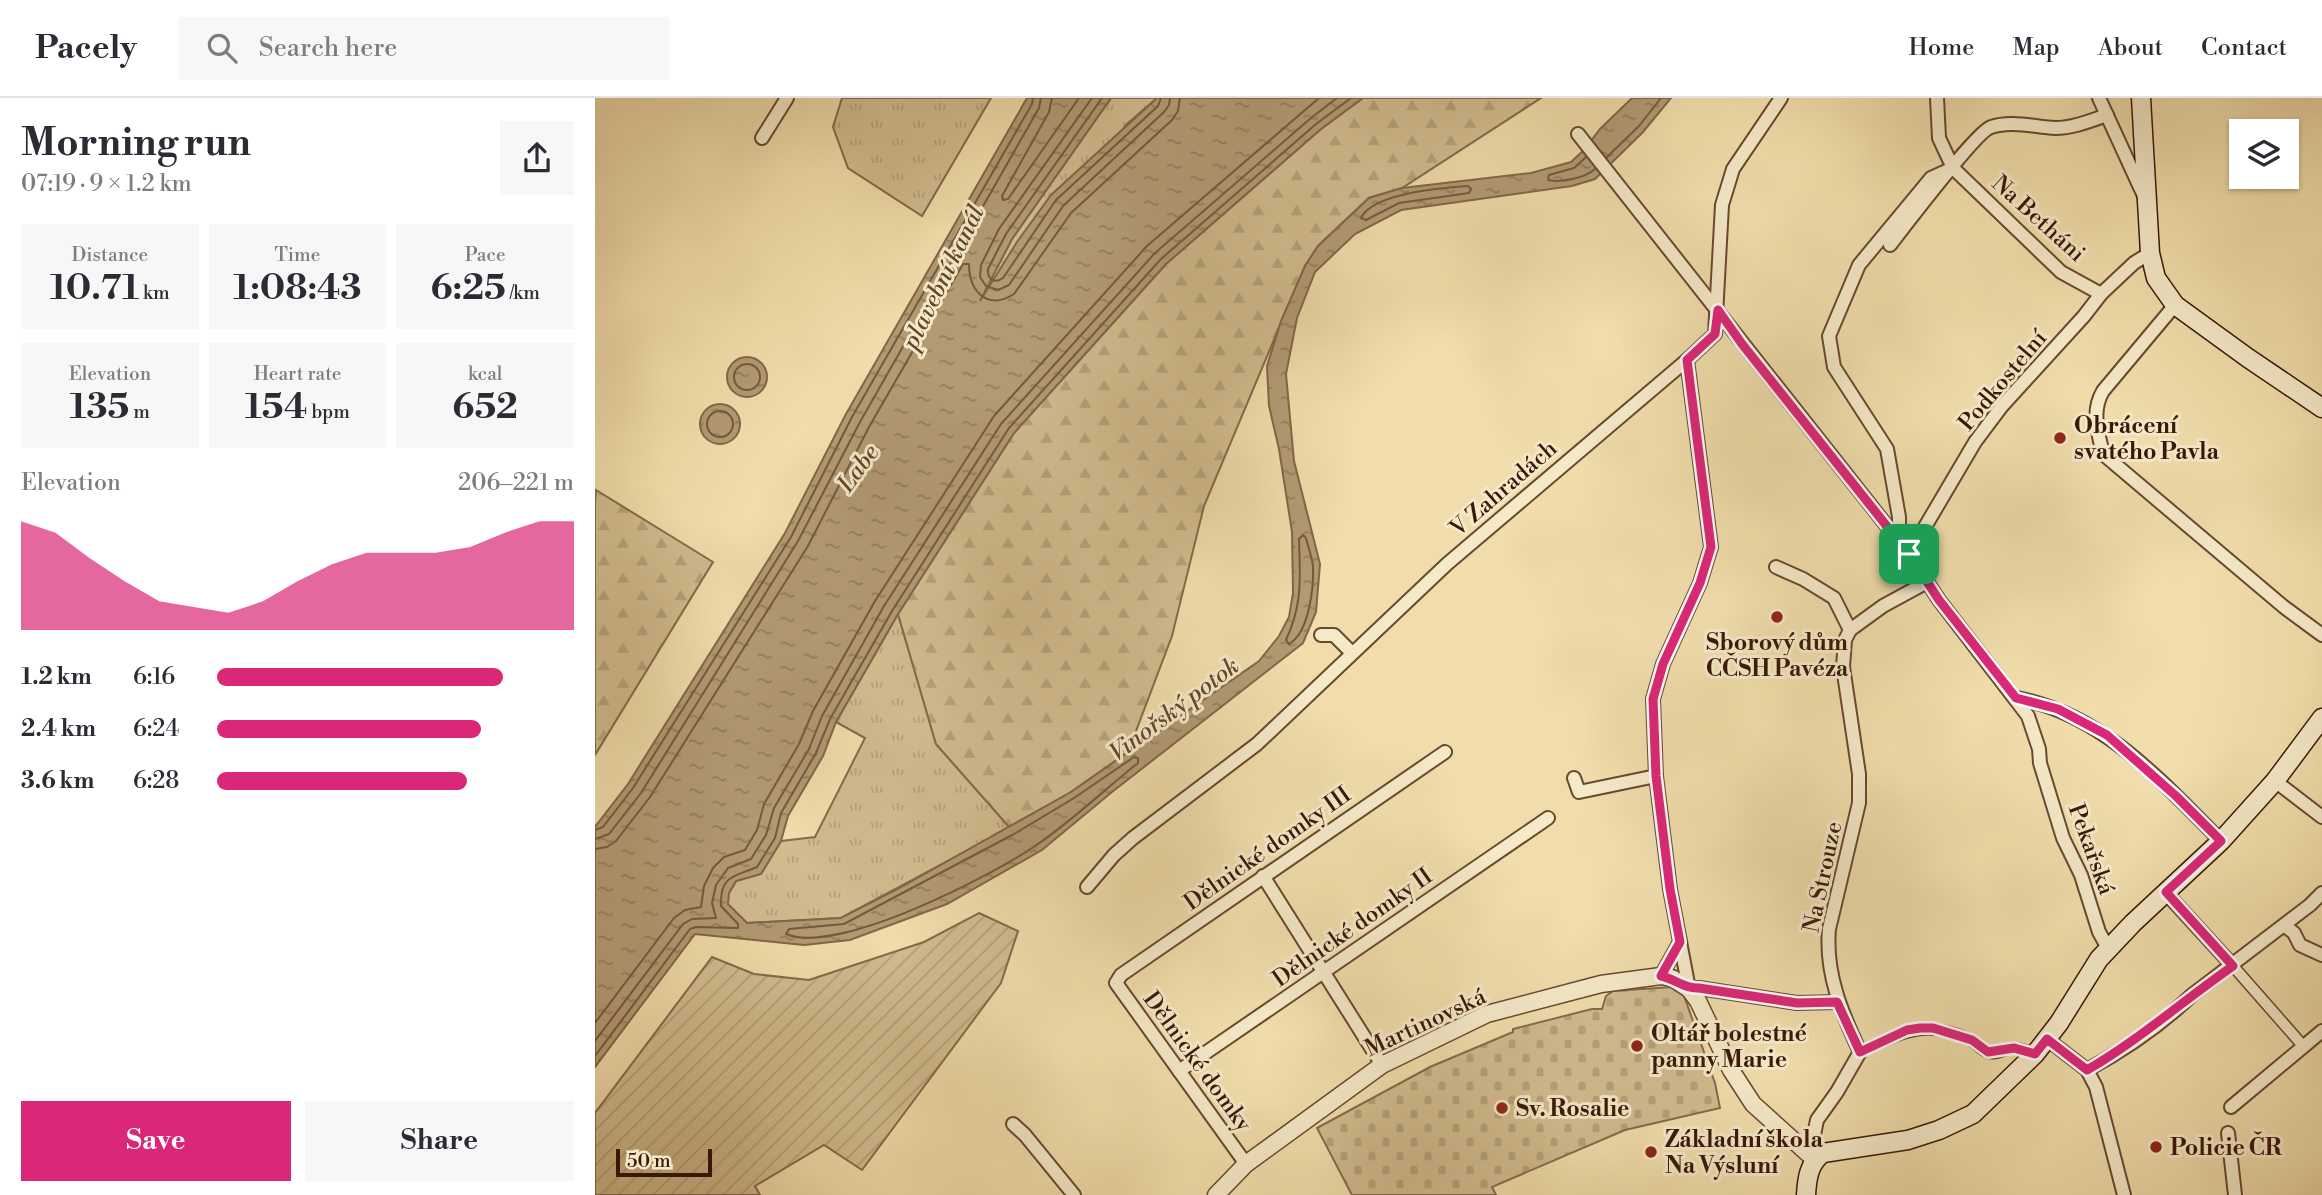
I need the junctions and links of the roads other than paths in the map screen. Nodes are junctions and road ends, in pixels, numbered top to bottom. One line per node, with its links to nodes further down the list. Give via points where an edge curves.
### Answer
1 (787, 98): 8 (street)
2 (1781, 98): 15 (street, V Zahradách, via 1733,169 1722,205)
3 (1937, 98): 9 (street, via 1939,138)
4 (2099, 98): 6 (street)
5 (2141, 98): 10 (main road)
6 (2107, 115): 9 (street, via 2058,128 1989,127); 10 (street)
7 (1578, 134): 15 (street, Pekařská)
8 (762, 138)
9 (1953, 168): 11 (street); 13 (street, Na Betháni, via 2061,272); 18 (street, via 1931,178 1859,265 1829,335 1834,367 1887,449)
10 (2147, 203): 12 (main road)
11 (1890, 245)
12 (2150, 253): 13 (street, Podkostelní); 14 (main road, via 2156,278)
13 (2101, 294): 19 (street, Podkostelní, via 2002,406)
14 (2175, 305): 17 (main road); 24 (street, via 2096,403 2103,454)
15 (1718, 310): 16 (street, V Zahradách, via 1715,334); 18 (street, Pekařská)
16 (1687, 360): 25 (street, V Zahradách); 29 (street, via 1711,547 1653,699)
17 (2322, 408)
18 (1899, 543): 19 (street, Pekařská)
19 (1909, 554): 21 (street, Pekařská)
20 (1776, 567): 22 (street, via 1834,598)
21 (1927, 582): 22 (street); 26 (street, Pekařská)
22 (1850, 630): 48 (street, Na Strouze, via 1843,667 1859,803 1829,929)
23 (1321, 635): 25 (street, via 1334,635)
24 (2322, 635)
25 (1351, 652): 36 (street, V Zahradách, via 1257,744 1133,838)
26 (2016, 698): 34 (street, via 2058,709 2107,735); 41 (street, Pekařská, via 2028,716 2063,838)
27 (2322, 718): 31 (main road)
28 (1445, 752): 35 (street, Dělnické domky III)
29 (1656, 776): 30 (street, via 1579,792); 40 (street)
30 (1574, 778)
31 (2269, 786): 32 (street); 34 (main road)
32 (2322, 817)
33 (1548, 818): 44 (street, Dělnické domky II)
34 (2221, 841): 37 (main road)
35 (1263, 876): 44 (street); 46 (street, Dělnické domky III, via 1121,975)
36 (1087, 887)
37 (2166, 892): 41 (main road); 43 (street)
38 (2322, 895): 39 (street)
39 (2284, 925): 42 (street, via 2300,945); 43 (street)
40 (1680, 942): 45 (street); 47 (street)
41 (2108, 948): 50 (main road)
42 (2322, 955)
43 (2233, 966): 51 (street); 55 (street)
44 (1325, 972): 54 (street); 56 (street, Dělnické domky II)
45 (1661, 976): 47 (street); 54 (street, Martinovská, via 1601,984 1487,1014)
46 (1116, 983): 56 (street, Dělnické domky)
47 (1689, 989): 48 (street, via 1797,1003); 60 (street, via 1753,1104)
48 (1837, 1002): 52 (street, Na Strouze)
49 (2322, 1031): 51 (street)
50 (2047, 1039): 53 (main road); 55 (street)
51 (2304, 1047): 57 (street)
52 (1860, 1052): 53 (street, via 1907,1030 1933,1028 1972,1040 1988,1052 2014,1048); 60 (street, via 1817,1119)
53 (2035, 1054): 60 (main road, via 1963,1120 1908,1140 1831,1150)
54 (1382, 1065): 61 (street, Martinovská)
55 (2087, 1070): 65 (street, via 2096,1087)
56 (1179, 1071): 61 (street, Dělnické domky)
57 (2231, 1107)
58 (1013, 1124): 62 (street)
59 (2228, 1133): 66 (street)
60 (1814, 1159): 64 (main road)
61 (1246, 1164): 63 (street, Martinovská)
62 (1074, 1195)
63 (1216, 1195)
64 (1805, 1195)
65 (2124, 1195)
66 (2235, 1195)

